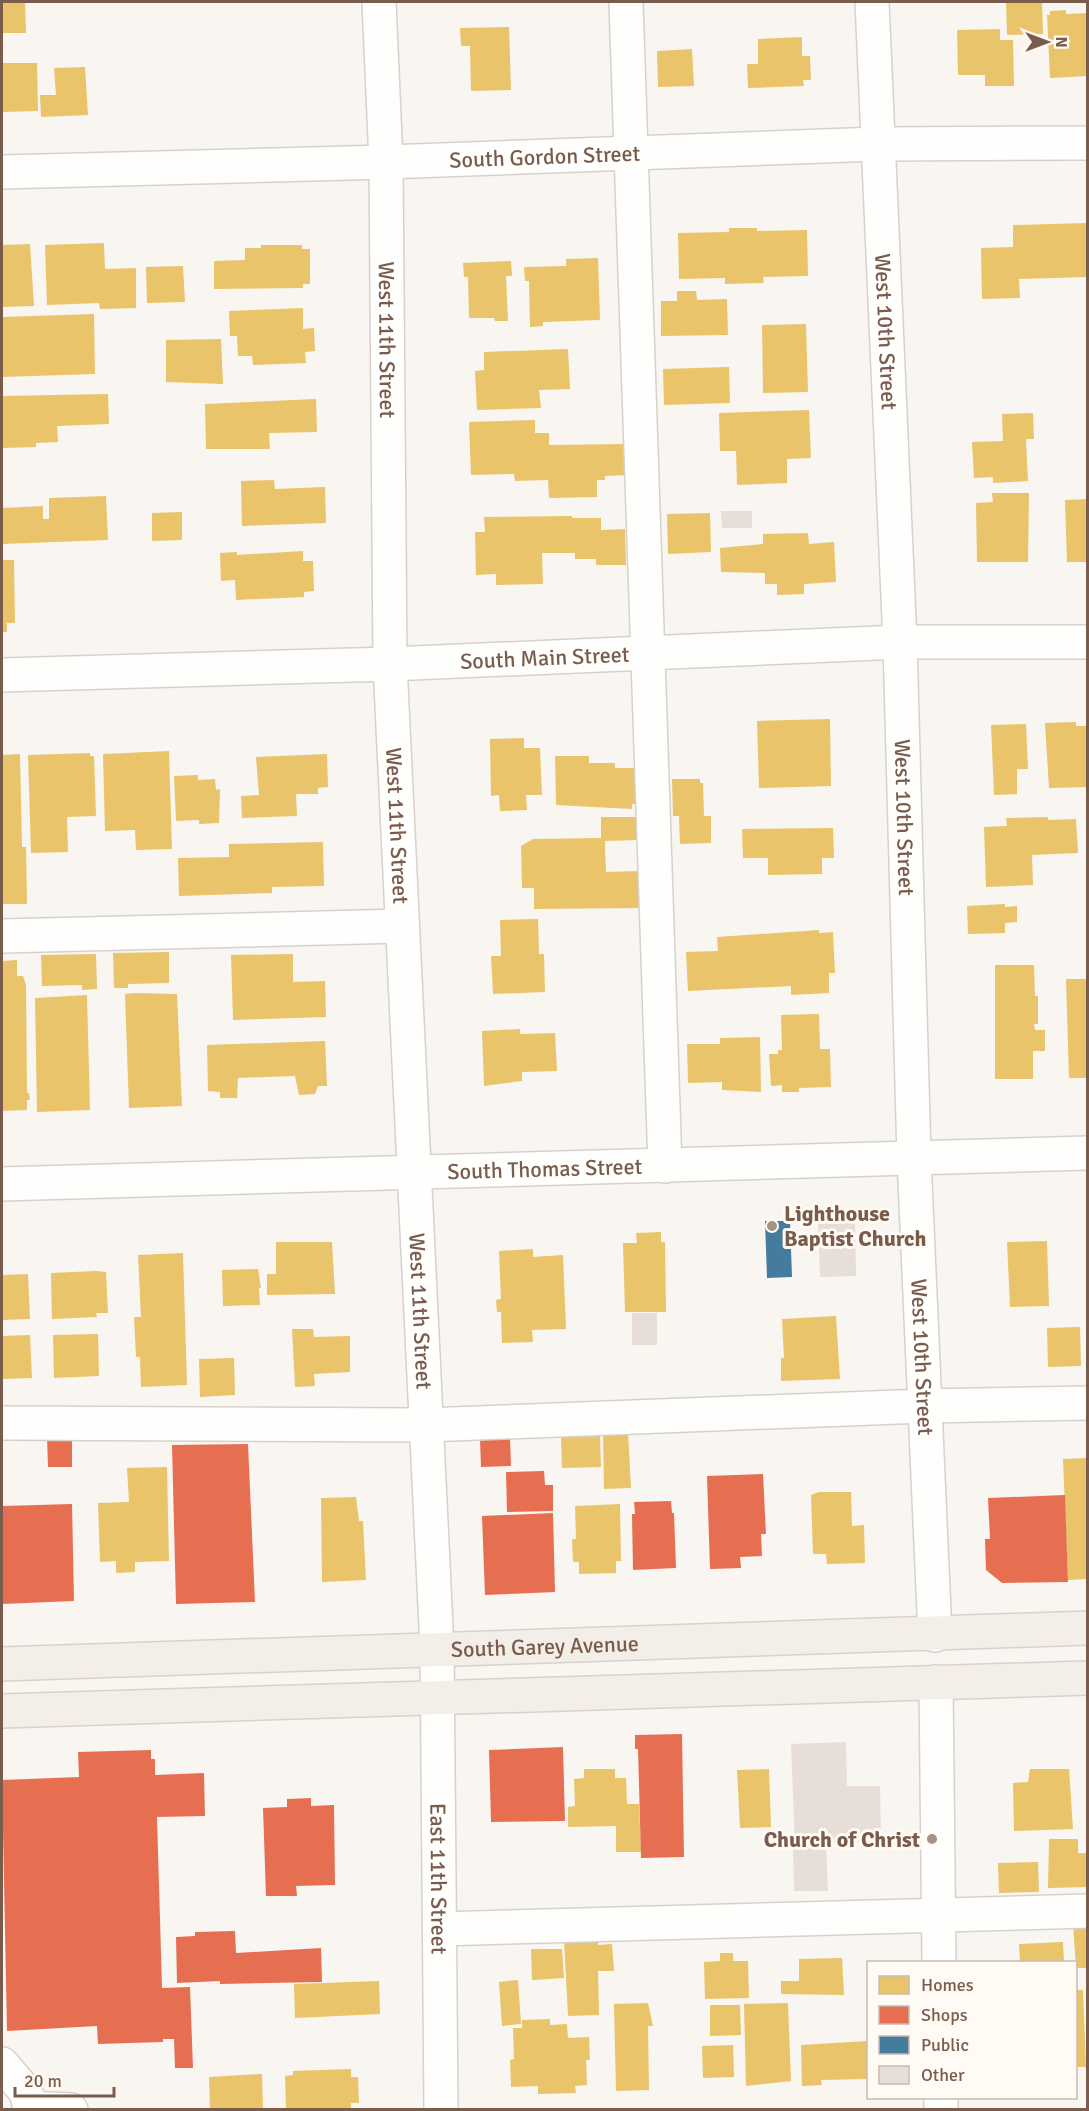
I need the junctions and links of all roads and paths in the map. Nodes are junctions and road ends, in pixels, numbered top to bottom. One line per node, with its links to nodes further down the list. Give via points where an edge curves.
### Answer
1 (379, 2): 7 (street, West 11th Street)
2 (626, 2): 6 (street)
3 (872, 2): 5 (street, West 10th Street)
4 (1088, 143): 5 (street, South Gordon Street)
5 (877, 144): 6 (street, South Gordon Street); 9 (street, West 10th Street)
6 (630, 153): 7 (street, South Gordon Street); 11 (street)
7 (386, 162): 8 (street, South Gordon Street); 12 (street, West 11th Street)
8 (2, 172)
9 (900, 642): 10 (street, South Main Street); 11 (street, South Main Street); 17 (street, West 10th Street)
10 (1088, 642)
11 (648, 653): 12 (street, South Main Street); 18 (street)
12 (390, 664): 13 (street, South Main Street); 14 (street, West 11th Street)
13 (2, 675)
14 (402, 926): 15 (street); 19 (street, West 11th Street)
15 (2, 936)
16 (1088, 1153): 17 (street, South Thomas Street)
17 (914, 1158): 18 (street, South Thomas Street); 22 (street, West 10th Street)
18 (665, 1166): 19 (street, South Thomas Street)
19 (413, 1174): 20 (street, South Thomas Street); 24 (street, West 11th Street)
20 (2, 1185)
21 (1088, 1403): 22 (street)
22 (924, 1406): 24 (street); 26 (street, West 10th Street)
23 (2, 1423): 24 (street)
24 (426, 1425): 27 (street, West 11th Street)
25 (1088, 1628): 26 (main road, South Garey Avenue)
26 (935, 1635): 27 (main road, South Garey Avenue)
27 (437, 1648): 28 (main road, South Garey Avenue); 31 (street, East 11th Street)
28 (2, 1664)
29 (1088, 1678): 30 (main road, South Garey Avenue)
30 (936, 1682): 31 (main road, South Garey Avenue); 34 (street)
31 (438, 1698): 32 (main road, South Garey Avenue); 35 (street, East 11th Street)
32 (2, 1711)
33 (1088, 1911): 34 (street)
34 (939, 1915): 35 (street); 36 (street)
35 (440, 1929): 39 (street, East 11th Street)
36 (939, 1961)
37 (2, 2064): 38 (street, via 26,2092 30,2108)
38 (71, 2109)
39 (441, 2109)

